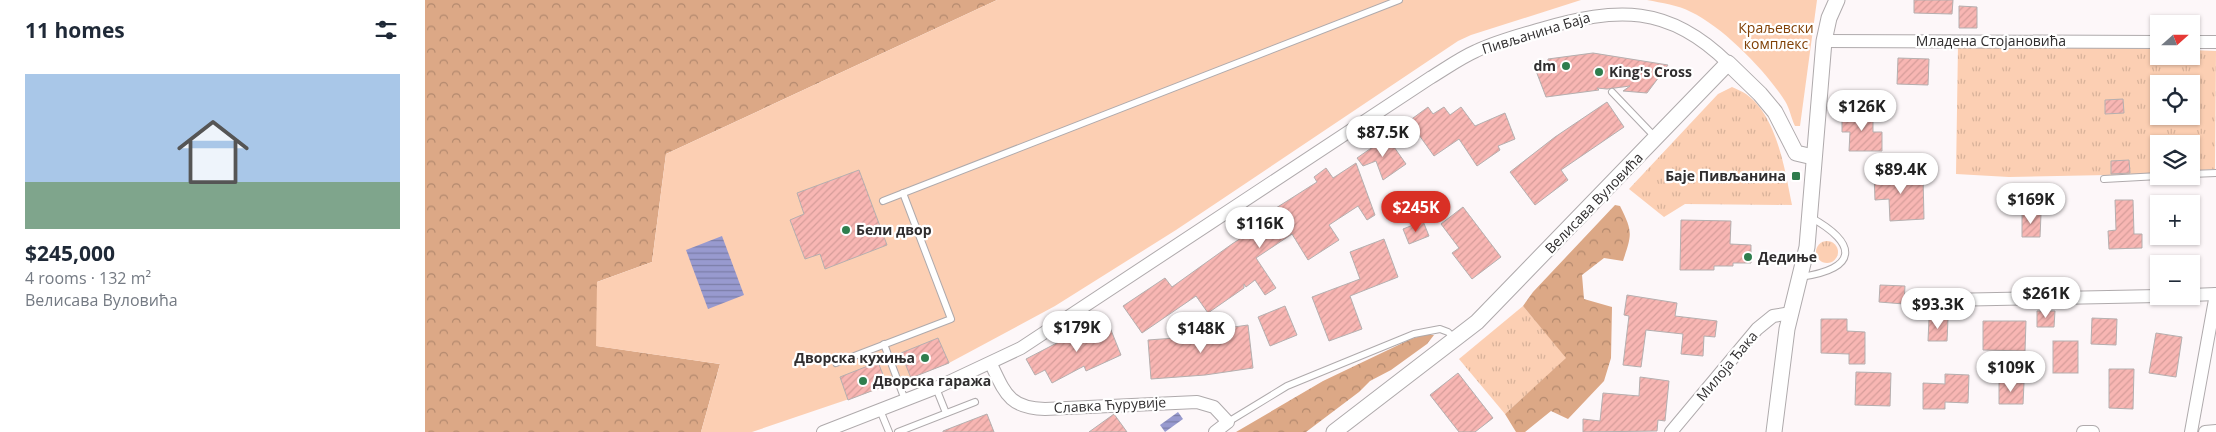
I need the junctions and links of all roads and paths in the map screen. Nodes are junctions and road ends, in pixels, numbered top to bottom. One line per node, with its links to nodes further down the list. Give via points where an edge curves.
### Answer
1 (1399, 0): 15 (lane)
2 (1837, 0): 3 (street)
3 (1824, 41): 4 (street, Младена Стојановића); 10 (street)
4 (2150, 42)
5 (2200, 42): 6 (street)
6 (2216, 42)
7 (1728, 63): 9 (street, Велисава Вуловића); 10 (street, Пивљанина Баја, via 1775,112 1796,153); 27 (street, Пивљанина Баја, via 1689,32 1657,19 1625,14 1579,18 1483,48 1430,78 1030,343)
8 (1612, 92): 9 (lane)
9 (1656, 138): 24 (street, Велисава Вуловића, via 1497,303)
10 (1813, 158): 17 (street)
11 (2216, 173): 12 (lane)
12 (2200, 174)
13 (2150, 176): 14 (lane)
14 (2104, 179)
15 (903, 193): 16 (lane); 25 (lane, via 951,319)
16 (883, 201)
17 (1809, 216): 18 (street, via 1807,247); 18 (lane, via 1835,234 1844,245 1845,256 1834,270)
18 (1800, 277): 23 (street)
19 (2216, 294): 20 (street); 44 (street)
20 (2200, 295)
21 (2150, 296): 22 (street)
22 (1946, 300)
23 (1791, 314): 40 (street, Милоја Ђака, via 1773,316 1757,329); 41 (street)
24 (1456, 340): 33 (lane, via 1448,332 1440,330 1414,334 1287,386); 39 (street, Велисава Вуловића)
25 (884, 344): 26 (lane); 29 (lane)
26 (835, 363)
27 (991, 364): 28 (street, Пивљанина Баја); 33 (street, Славка Ћурувије, via 1011,400 1027,407 1045,409 1197,402 1214,407)
28 (935, 388): 29 (street, Пивљанина Баја); 32 (lane)
29 (905, 400): 31 (street, Пивљанина Баја)
30 (975, 402): 32 (lane)
31 (880, 410): 35 (street, Пивљанина Баја); 36 (lane)
32 (946, 413): 37 (lane)
33 (1228, 422): 38 (street)
34 (2216, 431): 45 (street)
35 (823, 432)
36 (889, 432)
37 (898, 432)
38 (1215, 432)
39 (1333, 432)
40 (1671, 432)
41 (1773, 432)
42 (2083, 432): 43 (street)
43 (2093, 432)
44 (2191, 432)
45 (2205, 432)

